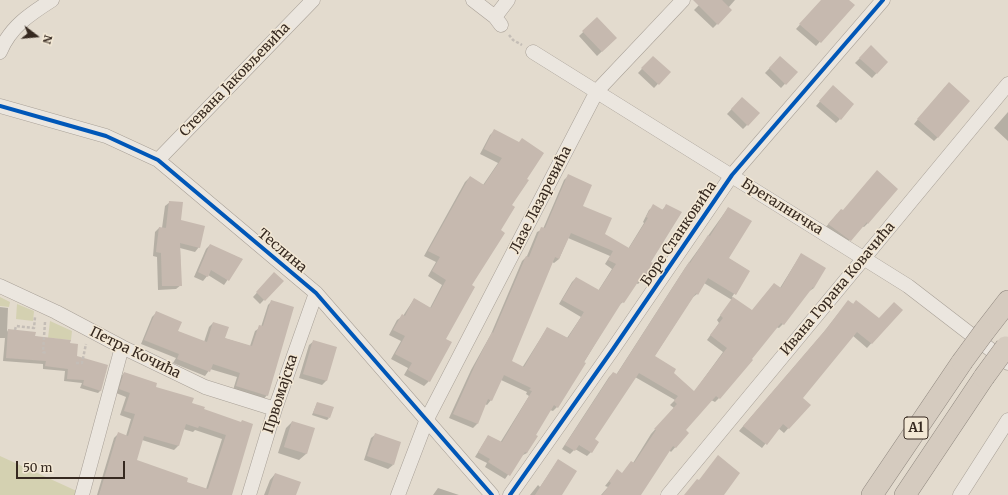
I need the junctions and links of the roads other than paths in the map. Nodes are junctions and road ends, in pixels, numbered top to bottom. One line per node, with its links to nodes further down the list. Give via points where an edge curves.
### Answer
1 (52, 0): 7 (street, via 13,29)
2 (313, 0): 12 (street, Стевана Јаковљевића)
3 (473, 0): 4 (street, via 498,21)
4 (508, 0)
5 (683, 0): 10 (street, Лазе Лазаревића)
6 (883, 0): 13 (street, Боре Станковића)
7 (0, 52)
8 (533, 52): 10 (street, Брегалничка)
9 (1008, 84): 14 (street, Ивана Горана Ковачића)
10 (597, 91): 13 (street, Брегалничка); 21 (street, Лазе Лазаревића)
11 (0, 106): 12 (street, Теслина, via 106,136)
12 (158, 160): 16 (street, Теслина)
13 (732, 175): 14 (street, Брегалничка); 27 (street, Боре Станковића)
14 (863, 258): 19 (street, Брегалничка); 28 (street, Ивана Горана Ковачића)
15 (0, 286): 18 (street, Петра Кочића)
16 (316, 293): 20 (street, Првомајска); 21 (street, Теслина)
17 (1008, 301): 29 (highway, A1, bridge, via 962,362)
18 (122, 347): 20 (street, Петра Кочића, via 205,387); 23 (street)
19 (1007, 351): 30 (highway, A1, bridge, via 984,377)
20 (275, 409): 24 (street, Првомајска)
21 (427, 419): 25 (street, Лазе Лазаревића); 26 (street, Теслина)
22 (1008, 420): 31 (street)
23 (82, 495)
24 (249, 495)
25 (398, 495)
26 (492, 495)
27 (510, 495)
28 (668, 495)
29 (872, 495)
30 (905, 495)
31 (960, 495)

